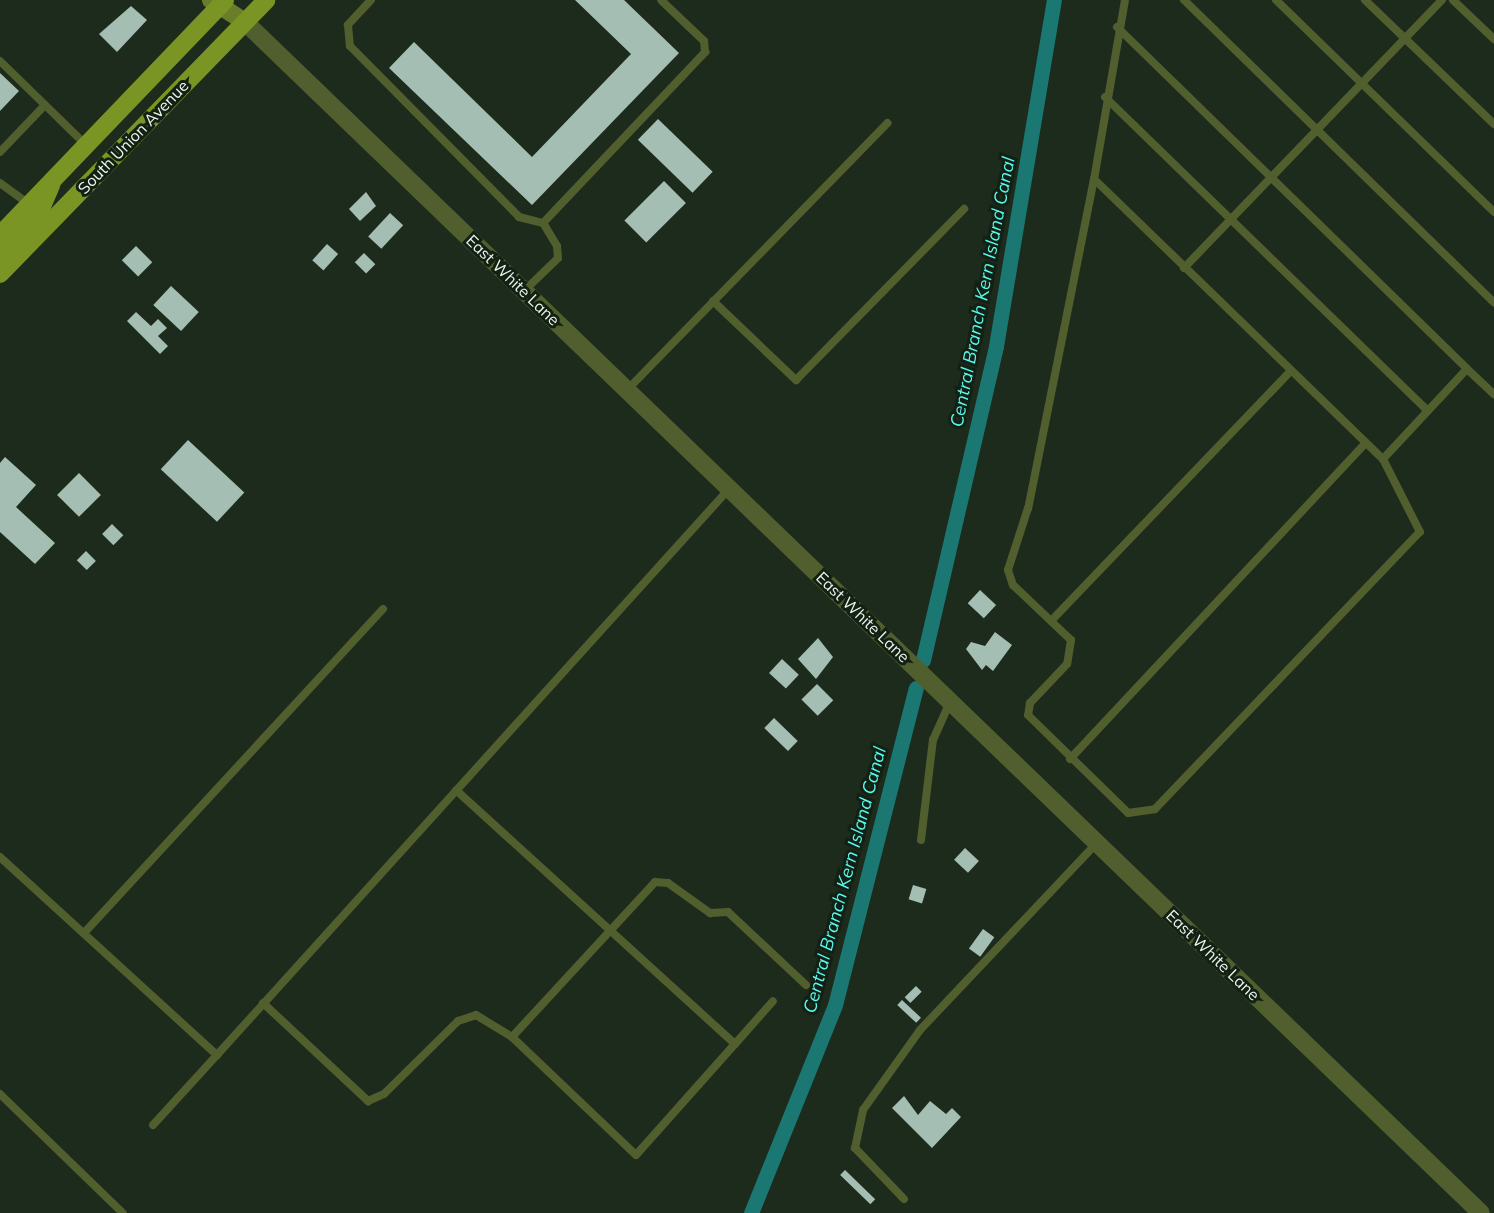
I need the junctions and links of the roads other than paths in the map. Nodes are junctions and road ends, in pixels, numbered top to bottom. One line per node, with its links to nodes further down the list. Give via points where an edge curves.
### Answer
1 (238, 0): 12 (main road)
2 (266, 0): 12 (main road, South Union Avenue)
3 (371, 0): 33 (lane, via 348,25 350,46 519,217)
4 (661, 0): 33 (lane, via 704,41 705,52)
5 (1125, 0): 13 (lane)
6 (1184, 0): 22 (lane)
7 (1276, 0): 17 (lane)
8 (1365, 0): 14 (lane)
9 (1442, 0): 14 (lane)
10 (1453, 0): 15 (lane)
11 (218, 2): 12 (main road); 23 (main road, South Union Avenue)
12 (245, 22): 37 (main road, South Union Avenue); 38 (street, East White Lane)
13 (1117, 27): 18 (lane); 25 (lane)
14 (1405, 39): 17 (lane); 21 (lane)
15 (1494, 39)
16 (0, 61): 19 (lane)
17 (1361, 84): 22 (lane); 31 (lane)
18 (1105, 97): 26 (lane); 32 (lane)
19 (45, 105): 23 (lane); 24 (lane)
20 (888, 123): 39 (lane)
21 (1494, 124)
22 (1316, 131): 25 (lane); 40 (lane)
23 (86, 146): 27 (main road, South Union Avenue)
24 (0, 152)
25 (1270, 178): 32 (lane); 41 (lane)
26 (1094, 179): 36 (lane); 50 (lane, via 1028,508 1008,570 1013,585)
27 (53, 181): 29 (main road, South Union Avenue); 35 (main road, via 38,216)
28 (0, 183): 29 (lane)
29 (30, 204): 34 (main road, South Union Avenue)
30 (964, 208): 39 (lane, via 796,380)
31 (1494, 212)
32 (1230, 220): 36 (lane); 45 (lane)
33 (543, 223): 38 (lane, via 557,246 558,258)
34 (0, 235)
35 (0, 255)
36 (1184, 268): 42 (lane)
37 (0, 274)
38 (524, 291): 43 (street, East White Lane)
39 (713, 301): 43 (lane)
40 (1494, 303)
41 (1467, 369): 44 (lane); 45 (lane)
42 (1291, 371): 46 (lane); 50 (lane)
43 (627, 390): 48 (street, East White Lane)
44 (1494, 394)
45 (1428, 411): 47 (lane)
46 (1366, 442): 47 (lane); 52 (lane)
47 (1383, 459): 52 (lane, via 1419,532 1155,809 1128,813)
48 (729, 489): 51 (street, East White Lane); 53 (lane)
49 (384, 609): 58 (lane)
50 (1051, 621): 52 (lane, via 1071,640 1071,653 1030,704 1028,715)
51 (950, 702): 54 (lane, via 933,740); 55 (street, East White Lane)
52 (1070, 759)
53 (456, 790): 57 (lane); 61 (lane)
54 (921, 840)
55 (1096, 843): 67 (lane, via 920,1030 863,1110 855,1148); 69 (street, East White Lane)
56 (0, 857): 58 (lane)
57 (610, 932): 59 (lane, via 655,882 668,883 710,913 728,912); 62 (lane); 63 (lane)
58 (84, 933): 64 (lane)
59 (806, 985)
60 (773, 1001): 63 (lane)
61 (263, 1003): 62 (lane, via 368,1101 384,1094 459,1021 476,1016); 64 (lane)
62 (512, 1037): 63 (lane, via 636,1155)
63 (735, 1044)
64 (217, 1054): 66 (lane)
65 (0, 1095): 68 (lane)
66 (153, 1125)
67 (904, 1199)
68 (123, 1213)
69 (1480, 1213)

